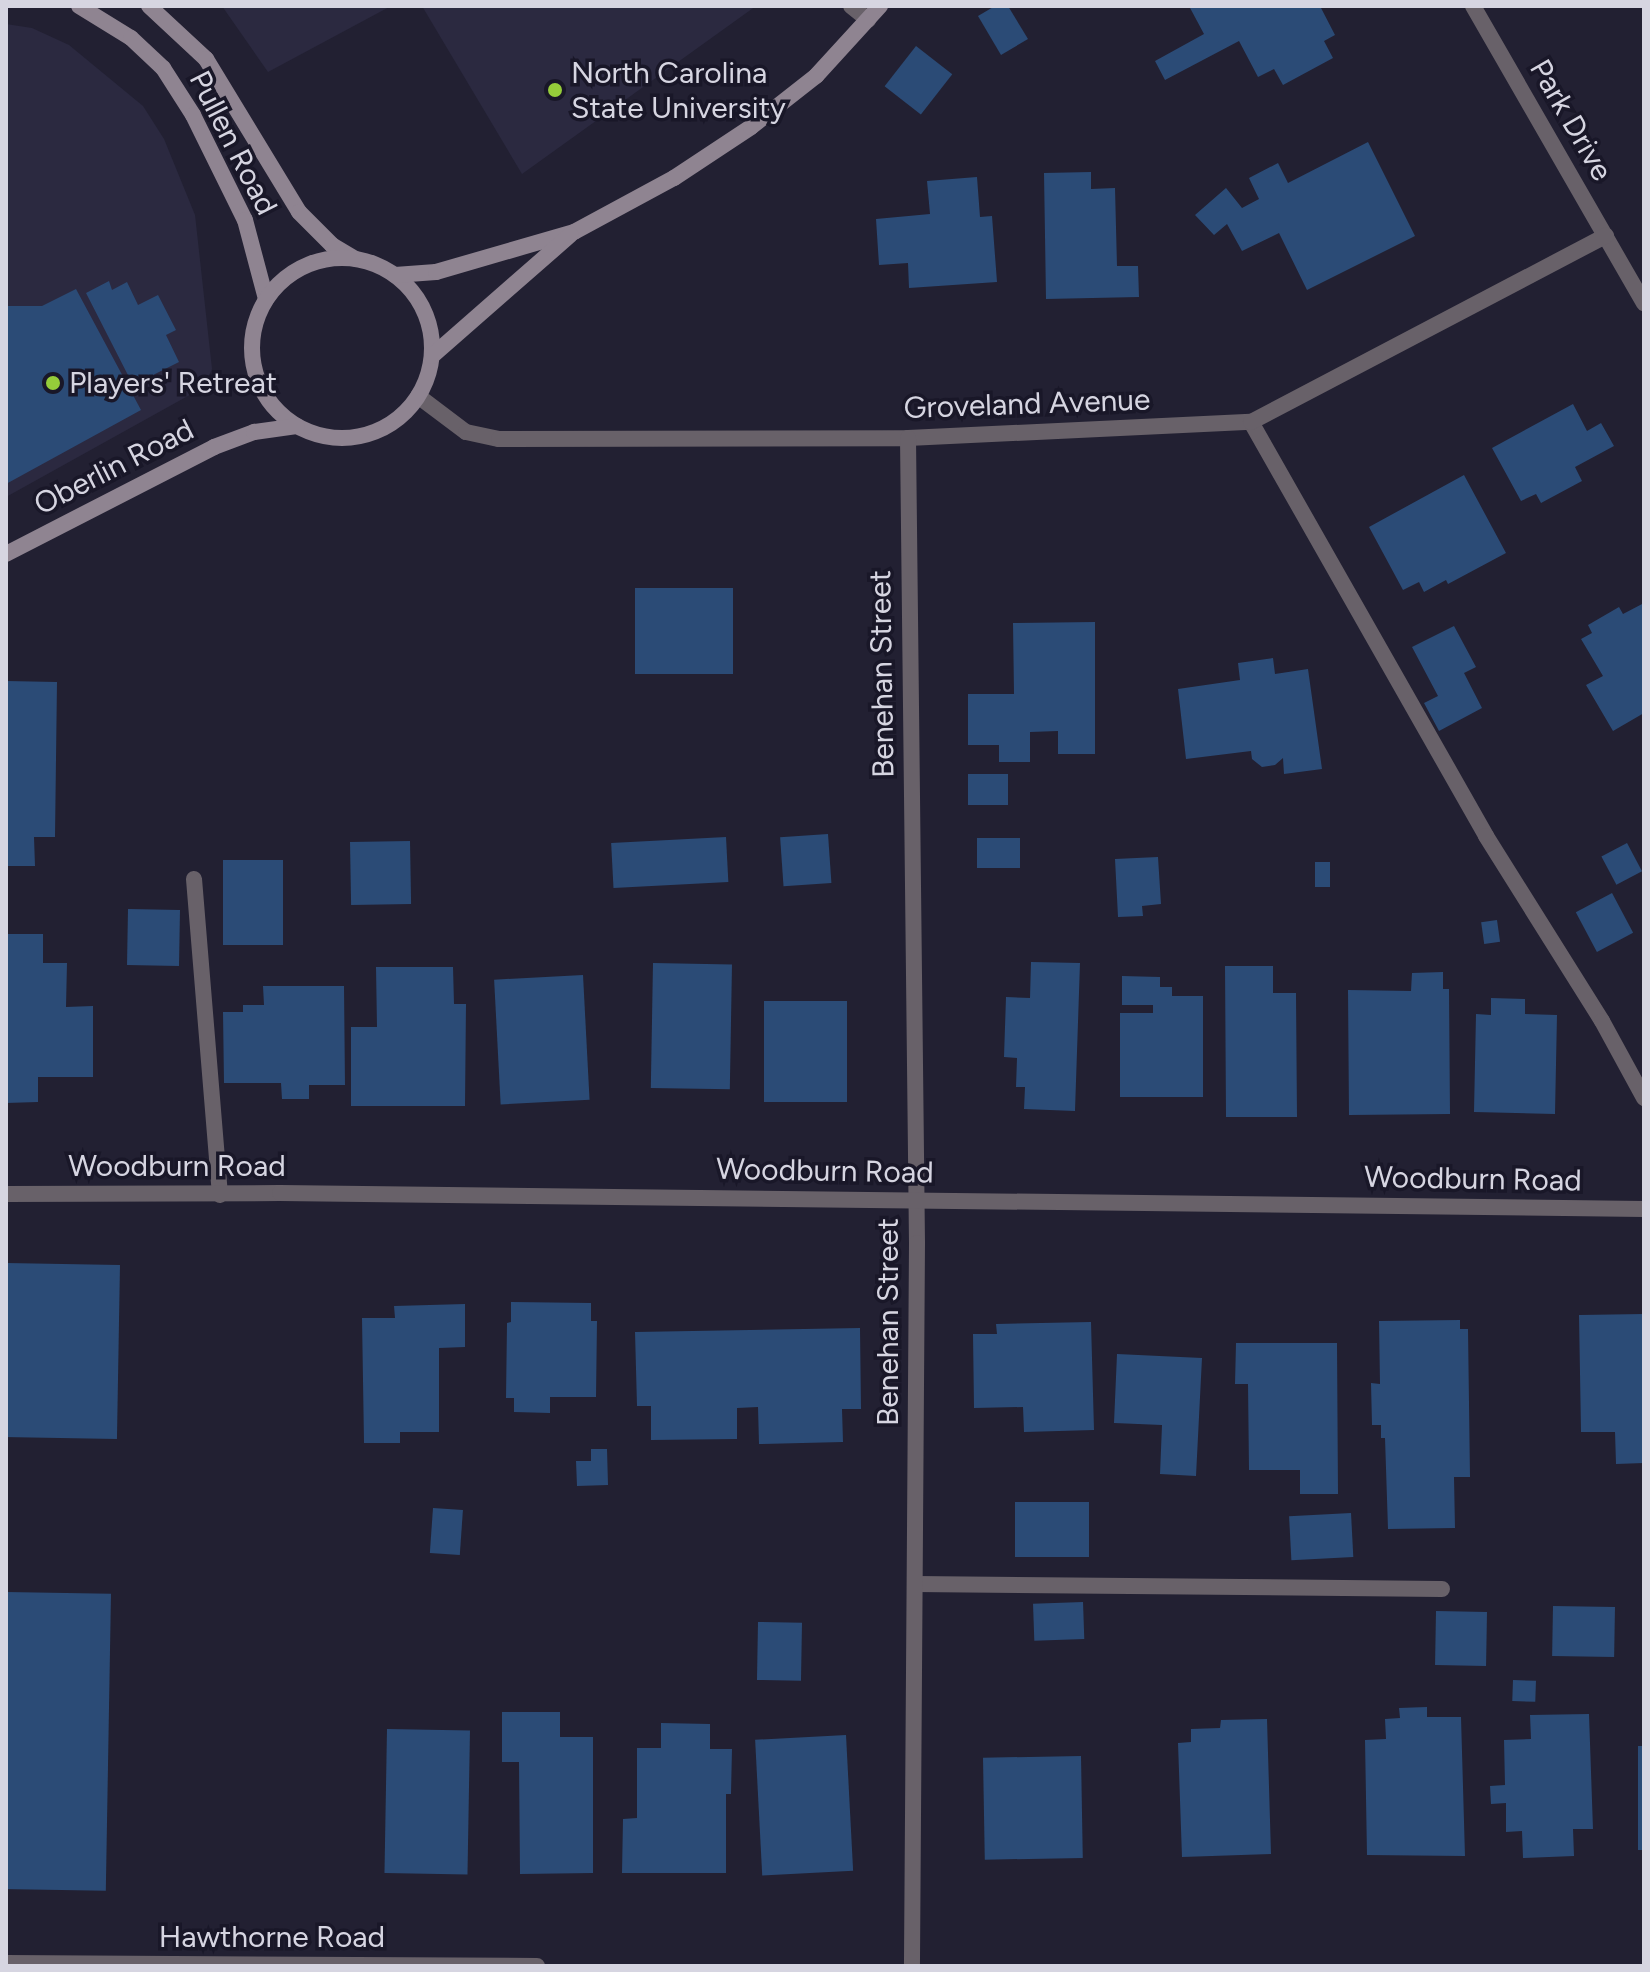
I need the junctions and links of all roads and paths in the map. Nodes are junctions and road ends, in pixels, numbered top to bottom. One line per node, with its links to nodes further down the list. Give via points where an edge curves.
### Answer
1 (79, 6): 11 (main road, Pullen Road, via 131,38 163,68 193,115 245,220)
2 (149, 6): 9 (main road, Pullen Road, via 206,59 299,212 332,245)
3 (851, 6): 6 (street)
4 (880, 6): 6 (main road)
5 (1473, 6): 8 (street, Park Drive)
6 (868, 20): 7 (main road, via 816,76 751,127 674,178)
7 (574, 232): 10 (main road, via 436,272); 13 (main road)
8 (1606, 236): 12 (street, Park Drive); 15 (street, Groveland Avenue)
9 (356, 259): 10 (main road); 11 (main road, via 304,265)
10 (395, 275): 13 (main road, via 424,311)
11 (266, 299): 16 (main road, via 251,345 254,369 277,411)
12 (1644, 303)
13 (432, 356): 14 (main road)
14 (418, 396): 16 (main road, via 404,413 368,434 320,436); 17 (street, Groveland Avenue, via 466,432 499,439)
15 (1251, 422): 17 (street, Groveland Avenue); 20 (street, via 1486,836)
16 (297, 426): 18 (main road, Oberlin Road, via 254,432 214,447)
17 (908, 438): 23 (street, Benehan Street)
18 (6, 554)
19 (194, 879): 22 (street)
20 (1644, 1098)
21 (6, 1194): 22 (street, Woodburn Road)
22 (220, 1195): 23 (street, Woodburn Road)
23 (916, 1200): 24 (street, Woodburn Road); 25 (street, Benehan Street)
24 (1644, 1209)
25 (915, 1584): 26 (street); 29 (street, Benehan Street)
26 (1442, 1589)
27 (6, 1963): 28 (street, Hawthorne Road)
28 (537, 1966)
29 (912, 1966)

